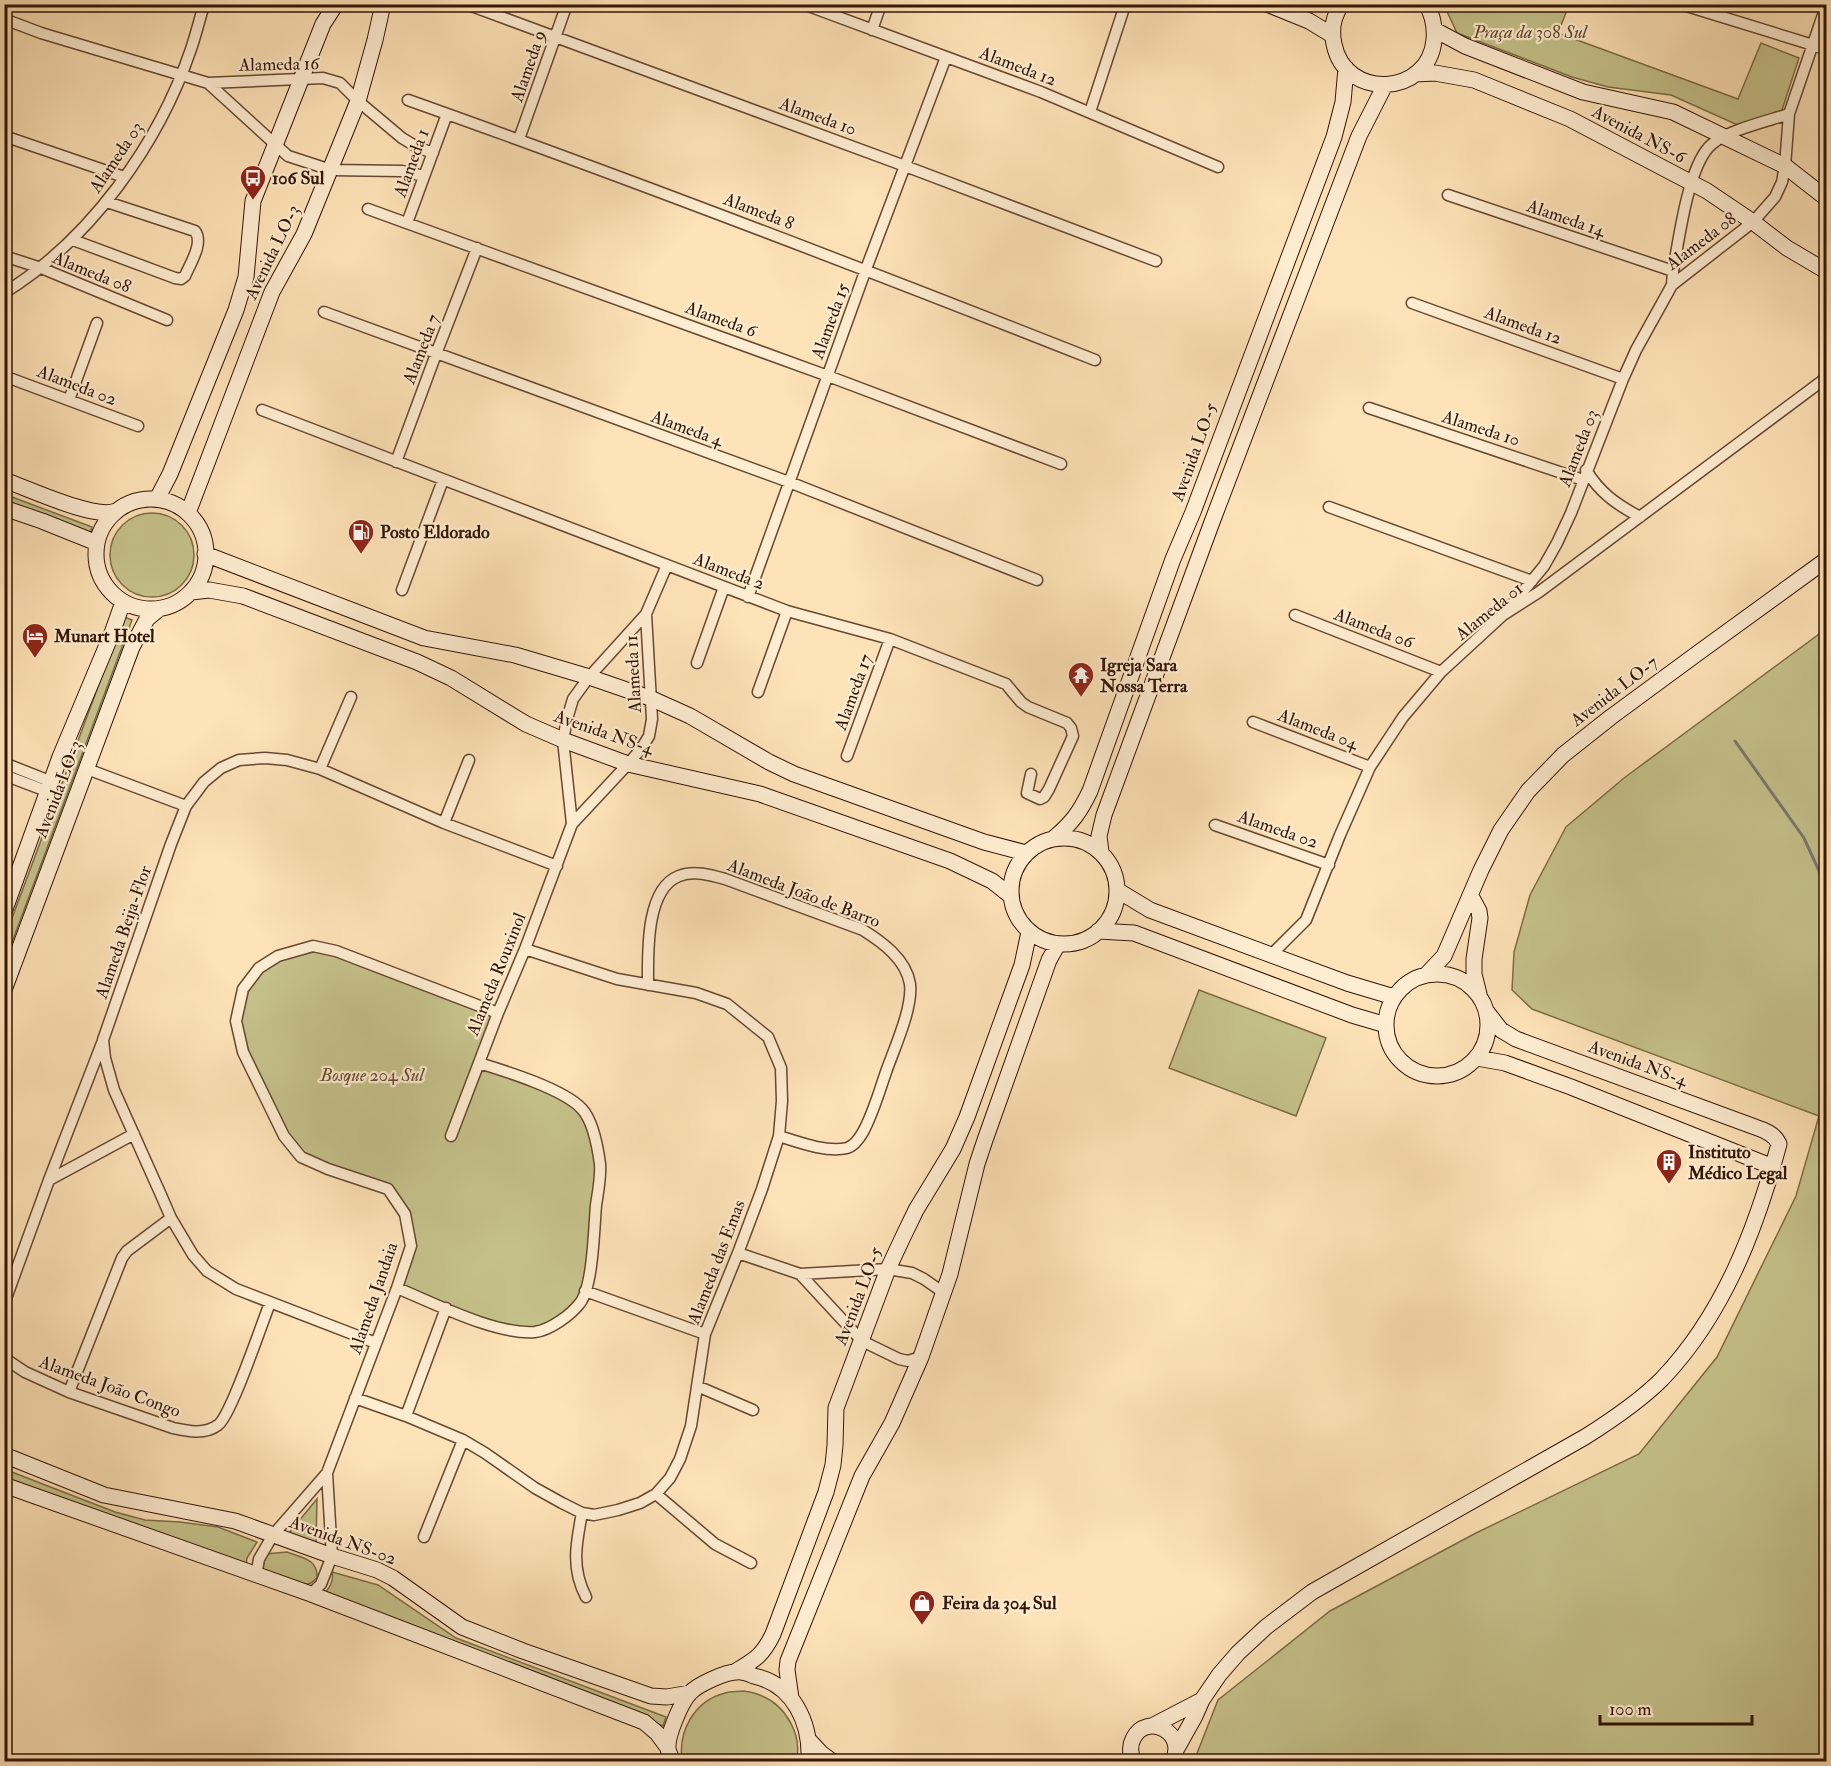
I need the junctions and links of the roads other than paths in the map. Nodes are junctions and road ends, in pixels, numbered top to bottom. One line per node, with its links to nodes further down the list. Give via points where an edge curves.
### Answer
1 (204, 4): 23 (street, Alameda 03)
2 (336, 4): 25 (street, Avenida LO-3, via 323,24)
3 (383, 4): 29 (street, Avenida LO-3)
4 (466, 4): 18 (street, Alameda 10)
5 (567, 4): 18 (street, Alameda 9)
6 (803, 4): 15 (street, Alameda 12)
7 (881, 4): 15 (street)
8 (1267, 4): 17 (street)
9 (1342, 4): 17 (street)
10 (1426, 4): 16 (street)
11 (1680, 4): 19 (street)
12 (1827, 6): 19 (street, Alameda 08)
13 (1124, 9): 30 (street)
14 (4, 19): 23 (street, Alameda 16)
15 (872, 30): 21 (street, Alameda 12)
16 (1435, 30): 24 (street, via 1426,62); 34 (street, Avenida NS-6, via 1465,46 1574,88 1673,111)
17 (1332, 35): 22 (street, via 1336,53)
18 (555, 37): 35 (street, Alameda 9); 38 (street, Alameda 10)
19 (1812, 44): 20 (street); 32 (street, Alameda 08)
20 (1827, 49)
21 (946, 57): 30 (street, Alameda 12); 38 (street, Alameda 15)
22 (1346, 68): 27 (street, via 1357,78); 126 (street, Avenida LO-5, via 1334,137 1173,559 1090,791 1070,825)
23 (181, 74): 26 (street, Alameda 16); 43 (street, Alameda 03, via 158,123)
24 (1415, 74): 27 (street); 44 (street, Avenida NS-6, via 1436,73 1474,80 1570,119)
25 (302, 78): 26 (street, Alameda 16); 29 (street, Alameda 16, via 340,83); 36 (street, Avenida LO-3)
26 (208, 83): 36 (street, Alameda 16)
27 (1385, 85): 127 (street, via 1359,136 1208,532 1104,815 1099,836)
28 (408, 100): 31 (street, Alameda 8)
29 (358, 101): 37 (street, Alameda 16, via 402,138); 41 (street, Avenida LO-3)
30 (1090, 112): 40 (street, Alameda 12)
31 (447, 114): 35 (street, Alameda 8); 37 (street, Alameda 1)
32 (1790, 114): 34 (street, Alameda 08); 39 (street, Alameda 08)
33 (4, 136): 43 (street)
34 (1724, 136): 39 (street, Avenida NS-6); 44 (street, Alameda 08, via 1705,151)
35 (519, 139): 56 (street, Alameda 8)
36 (275, 146): 41 (street, Alameda 16, via 288,156); 81 (street, Avenida LO-3, via 253,201 246,277 236,310)
37 (433, 153): 42 (street, Alameda 1)
38 (905, 166): 54 (street, Alameda 10); 56 (street, Alameda 15)
39 (1785, 166): 46 (street, Avenida NS-6); 49 (street, Alameda 08, via 1775,197)
40 (1218, 167)
41 (331, 170): 42 (street, Alameda 16, via 402,171); 85 (street, Avenida LO-3, via 304,234 272,292)
42 (424, 176): 50 (street, Alameda 1)
43 (124, 177): 47 (street, Alameda 03)
44 (1691, 184): 49 (street, Avenida NS-6); 57 (street, Alameda 08)
45 (1448, 195): 57 (street, Alameda 14)
46 (1827, 198)
47 (107, 202): 51 (street, Alameda 03); 51 (street, via 195,231 199,242 185,276 175,278)
48 (368, 208): 50 (street, Alameda 6)
49 (1753, 222): 58 (street, Avenida NS-6); 59 (street, Alameda 08)
50 (407, 223): 52 (street, Alameda 6)
51 (73, 240): 55 (street, Alameda 03)
52 (477, 248): 65 (street, Alameda 7); 68 (street, Alameda 6)
53 (4, 256): 55 (street, Alameda 08)
54 (1156, 261)
55 (41, 268): 60 (street, Alameda 03); 63 (street, Alameda 08)
56 (866, 269): 66 (street, Alameda 8); 68 (street, Alameda 15)
57 (1673, 271): 59 (street, Alameda 08)
58 (1827, 271)
59 (1672, 285): 70 (street, Alameda 03)
60 (4, 292)
61 (1412, 303): 70 (street, Alameda 12)
62 (324, 312): 65 (street, Alameda 4)
63 (167, 320)
64 (97, 323): 71 (street)
65 (436, 354): 75 (street, Alameda 7); 80 (street, Alameda 4)
66 (1095, 360)
67 (4, 376): 71 (street, Alameda 02)
68 (828, 376): 76 (street, Alameda 6); 80 (street, Alameda 15)
69 (1827, 378): 86 (street, Alameda 01)
70 (1623, 379): 77 (street, Alameda 03)
71 (69, 400): 74 (street, Alameda 02)
72 (1369, 408): 77 (street, Alameda 10)
73 (262, 410): 75 (street, Alameda 2)
74 (138, 426)
75 (396, 462): 79 (street, Alameda 2)
76 (1060, 464)
77 (1585, 475): 86 (street, via 1619,506); 92 (street, Alameda 03, via 1557,543)
78 (4, 480): 84 (street, via 87,510 111,514)
79 (443, 480): 90 (street, Alameda 2); 94 (street)
80 (789, 482): 91 (street, Alameda 4); 96 (street, Alameda 15)
81 (157, 499): 84 (street, via 146,499); 85 (street)
82 (1329, 507): 92 (street)
83 (4, 508): 87 (street)
84 (116, 511): 87 (street)
85 (188, 513): 88 (street, via 199,527)
86 (1640, 517): 102 (street, Alameda 01)
87 (97, 543): 97 (street, via 96,562 101,578)
88 (205, 554): 95 (street, via 201,578); 106 (street, via 424,638 515,655)
89 (1827, 560): 133 (street, Avenida LO-7, via 1563,755 1528,791 1502,830)
90 (667, 565): 93 (street, Alameda 2); 100 (street, Alameda 11)
91 (1037, 580)
92 (1532, 581): 102 (street, Alameda 03)
93 (724, 587): 96 (street, Alameda 2); 104 (street)
94 (402, 590)
95 (191, 592): 98 (street, via 177,603); 111 (street, Avenida NS-4, via 209,590 243,596 417,662 526,724)
96 (748, 597): 99 (street, Alameda 2)
97 (123, 602): 98 (street, via 141,609); 121 (street, Avenida LO-3)
98 (159, 609): 117 (street, Avenida LO-3, via 147,619 132,647)
99 (787, 611): 103 (street, Alameda 2); 107 (street)
100 (646, 614): 106 (street, Alameda 11); 109 (street, Alameda 11)
101 (1295, 615): 105 (street, Alameda 06)
102 (1503, 615): 105 (street, Alameda 01)
103 (890, 639): 112 (street, Alameda 17); 120 (street, Alameda 2, via 1006,684 1028,707 1067,723 1074,736 1040,799 1027,793)
104 (697, 663)
105 (1441, 672): 116 (street, Alameda 01, via 1403,717)
106 (589, 677): 109 (street); 111 (street, Alameda 11, via 573,699)
107 (758, 692)
108 (351, 697): 118 (street)
109 (650, 698): 115 (street, Alameda 11, via 649,736); 128 (street, via 794,774 984,842)
110 (1253, 722): 116 (street, Alameda 04)
111 (563, 740): 115 (street, Avenida NS-4); 124 (street, Alameda 11)
112 (847, 756)
113 (469, 760): 123 (street)
114 (4, 763): 121 (street)
115 (628, 764): 124 (street, Alameda 11); 132 (street, Avenida NS-4, via 760,794 950,861 992,881)
116 (1370, 767): 129 (street, Alameda 01)
117 (87, 769): 122 (street); 142 (street, Avenida LO-3)
118 (320, 769): 122 (street, Alameda Beija-Flor, via 287,760 239,760 204,782); 123 (street, Alameda Beija-Flor)
119 (4, 774): 121 (street)
120 (1031, 774)
121 (51, 787): 134 (street, Avenida LO-3)
122 (186, 806): 148 (street, Alameda Beija-Flor)
123 (444, 823): 130 (street, Alameda Beija-Flor)
124 (572, 824): 130 (street, Alameda Rouxinol)
125 (1215, 825): 129 (street, Alameda 02)
126 (1054, 838): 127 (street, via 1071,837); 128 (street)
127 (1101, 852): 131 (street, via 1113,869)
128 (1026, 853): 132 (street, via 1014,872)
129 (1329, 865): 139 (street, Alameda 01, via 1306,920)
130 (556, 866): 138 (street, Alameda Rouxinol)
131 (1117, 890): 135 (street, via 1112,913); 139 (street, via 1150,910)
132 (1011, 896): 136 (street, via 1017,915)
133 (1471, 896): 140 (street, Avenida LO-7, via 1444,956); 143 (street, via 1480,918 1474,974)
134 (4, 912)
135 (1098, 931): 137 (street, via 1075,943); 147 (street, via 1134,933)
136 (1029, 932): 137 (street); 158 (street, Avenida LO-5, via 1024,958 967,1117)
137 (1058, 944): 162 (street, via 982,1148)
138 (525, 949): 141 (street, Alameda das Emas); 146 (street, Alameda Rouxinol)
139 (1271, 955): 144 (street)
140 (1426, 975): 143 (street, via 1456,977); 144 (street, via 1408,983)
141 (648, 986): 153 (street, Alameda das Emas, via 696,993 727,1004 768,1037 781,1068); 153 (street, Alameda João de Barro, via 648,951 658,900 668,883 680,875 707,874 725,879 863,930 883,942 905,969 910,985 902,1028 862,1133 847,1148 810,1145)
142 (4, 990)
143 (1480, 995): 145 (street)
144 (1394, 997): 147 (street)
145 (1487, 1011): 149 (street, via 1486,1044); 154 (street, Avenida NS-4, via 1501,1030 1516,1039 1767,1132 1779,1144)
146 (498, 1012): 150 (street, Alameda Rouxinol); 160 (street, Alameda Jandaia, via 336,951 313,946 278,956 259,968 243,989 236,1021 243,1052 284,1136 301,1157 387,1189 405,1214 411,1246)
147 (1386, 1025): 149 (street, via 1395,1055 1420,1074 1451,1075)
148 (103, 1040): 151 (street, Alameda Beija-Flor, via 114,1090); 155 (street)
149 (1478, 1058): 154 (street, via 1571,1087)
150 (479, 1063): 152 (street, Alameda Rouxinol); 161 (street, via 561,1094 582,1109 595,1136 600,1167)
151 (134, 1134): 155 (street); 156 (street, Alameda Beija-Flor)
152 (451, 1136)
153 (779, 1136): 157 (street, Alameda das Emas)
154 (1773, 1167): 192 (street, via 1752,1230 1721,1299 1692,1343 1642,1397 1585,1437 1311,1592 1238,1653)
155 (49, 1180): 164 (street)
156 (171, 1218): 163 (street, Alameda Beija-Flor, via 207,1271); 172 (street, via 122,1258)
157 (738, 1252): 159 (street); 166 (street, Alameda das Emas)
158 (888, 1269): 159 (street); 162 (street, via 924,1278); 167 (street, Avenida LO-5)
159 (800, 1274): 167 (street)
160 (397, 1288): 165 (street); 168 (street, Alameda Jandaia)
161 (585, 1291): 165 (street, via 581,1302 560,1322 537,1332 508,1330); 166 (street)
162 (944, 1293): 169 (street)
163 (270, 1303): 168 (street, Alameda Beija-Flor); 172 (street, Alameda João Congo, via 231,1403 219,1425 206,1431 173,1428)
164 (4, 1304)
165 (446, 1308): 175 (street)
166 (705, 1334): 171 (street, Alameda das Emas)
167 (862, 1341): 169 (street, via 899,1359); 189 (street, Avenida LO-5, via 836,1408 833,1465 826,1492 773,1634 758,1658)
168 (376, 1343): 173 (street, Alameda Jandaia)
169 (921, 1357): 191 (street, via 892,1423 862,1476 788,1661)
170 (4, 1359): 172 (street, Alameda João Congo)
171 (697, 1386): 174 (street); 180 (street, Alameda das Emas, via 691,1426 680,1459)
172 (69, 1392)
173 (354, 1398): 175 (street); 178 (street, Alameda Jandaia)
174 (753, 1410)
175 (406, 1416): 176 (street)
176 (463, 1440): 181 (street, via 535,1488); 183 (street)
177 (4, 1455): 182 (street, Avenida NS-02, via 104,1495 235,1521)
178 (327, 1473): 182 (street, Alameda Jandaia); 184 (street, Alameda Jandaia)
179 (4, 1485): 186 (street)
180 (656, 1494): 181 (street, Alameda das Emas, via 618,1510); 185 (street, via 715,1544)
181 (582, 1513): 188 (street, via 576,1560 578,1582)
182 (273, 1535): 184 (street, Avenida NS-02); 186 (street, Alameda Jandaia, via 259,1559)
183 (424, 1537)
184 (332, 1556): 187 (street, Alameda Jandaia, via 321,1584); 190 (street, Avenida NS-02, via 393,1578 462,1627 523,1652 651,1696)
185 (750, 1563)
186 (256, 1576): 187 (street)
187 (311, 1594): 195 (street, via 644,1722 657,1733)
188 (586, 1597)
189 (736, 1671): 190 (street, Avenida LO-5, via 718,1676); 191 (street, via 767,1679)
190 (690, 1693): 195 (street, via 674,1720)
191 (791, 1698): 194 (street)
192 (1202, 1700): 193 (street); 196 (street)
193 (1152, 1726): 196 (street, via 1170,1733 1175,1741); 199 (street, via 1134,1736 1130,1751)
194 (809, 1740): 197 (street); 198 (street)
195 (670, 1755)
196 (1174, 1756)
197 (808, 1761)
198 (833, 1761)
199 (1134, 1761)

